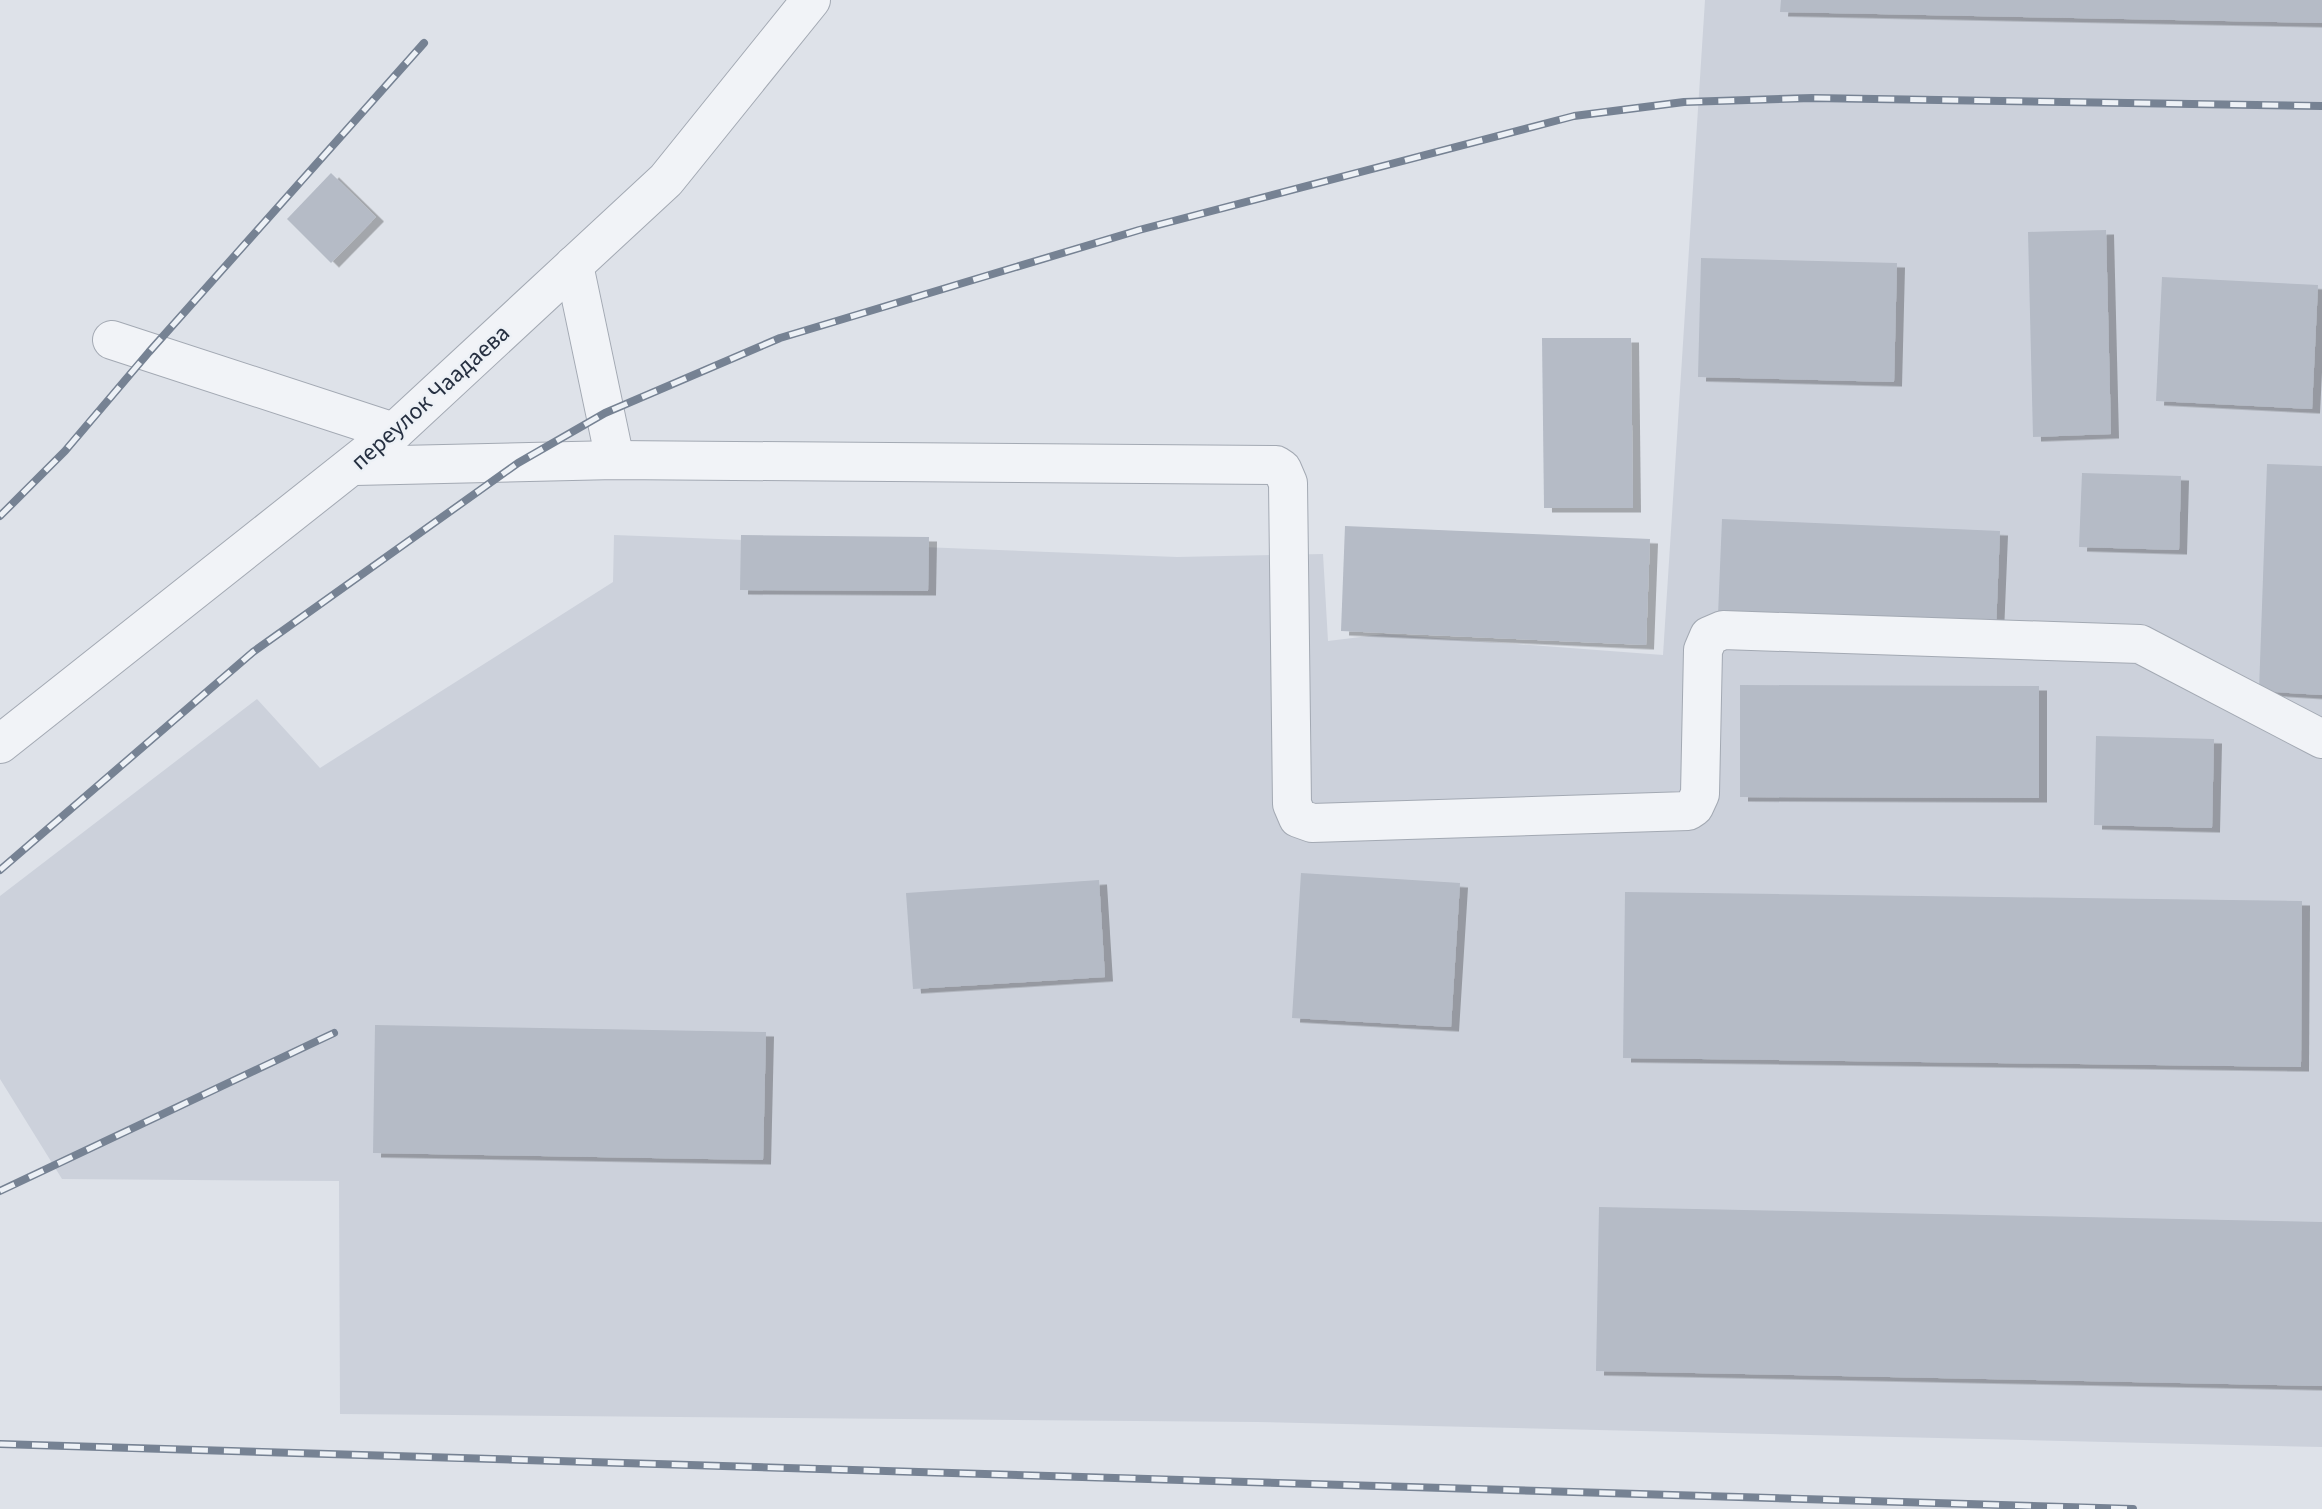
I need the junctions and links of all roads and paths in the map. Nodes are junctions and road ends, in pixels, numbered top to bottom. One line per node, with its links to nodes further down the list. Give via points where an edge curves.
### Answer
1 (811, 0): 2 (street, переулок Чаадаева, via 666,180)
2 (574, 265): 4 (street, переулок Чаадаева); 5 (street)
3 (112, 340): 4 (street)
4 (394, 432): 6 (street, переулок Чаадаева)
5 (615, 460): 6 (street); 7 (street, via 1276,465 1288,484 1292,804 1298,818 1312,823 1688,811 1700,794 1703,650 1709,636 1723,630 2140,644)
6 (355, 466): 8 (street, переулок Чаадаева)
7 (2322, 739)
8 (0, 744)

